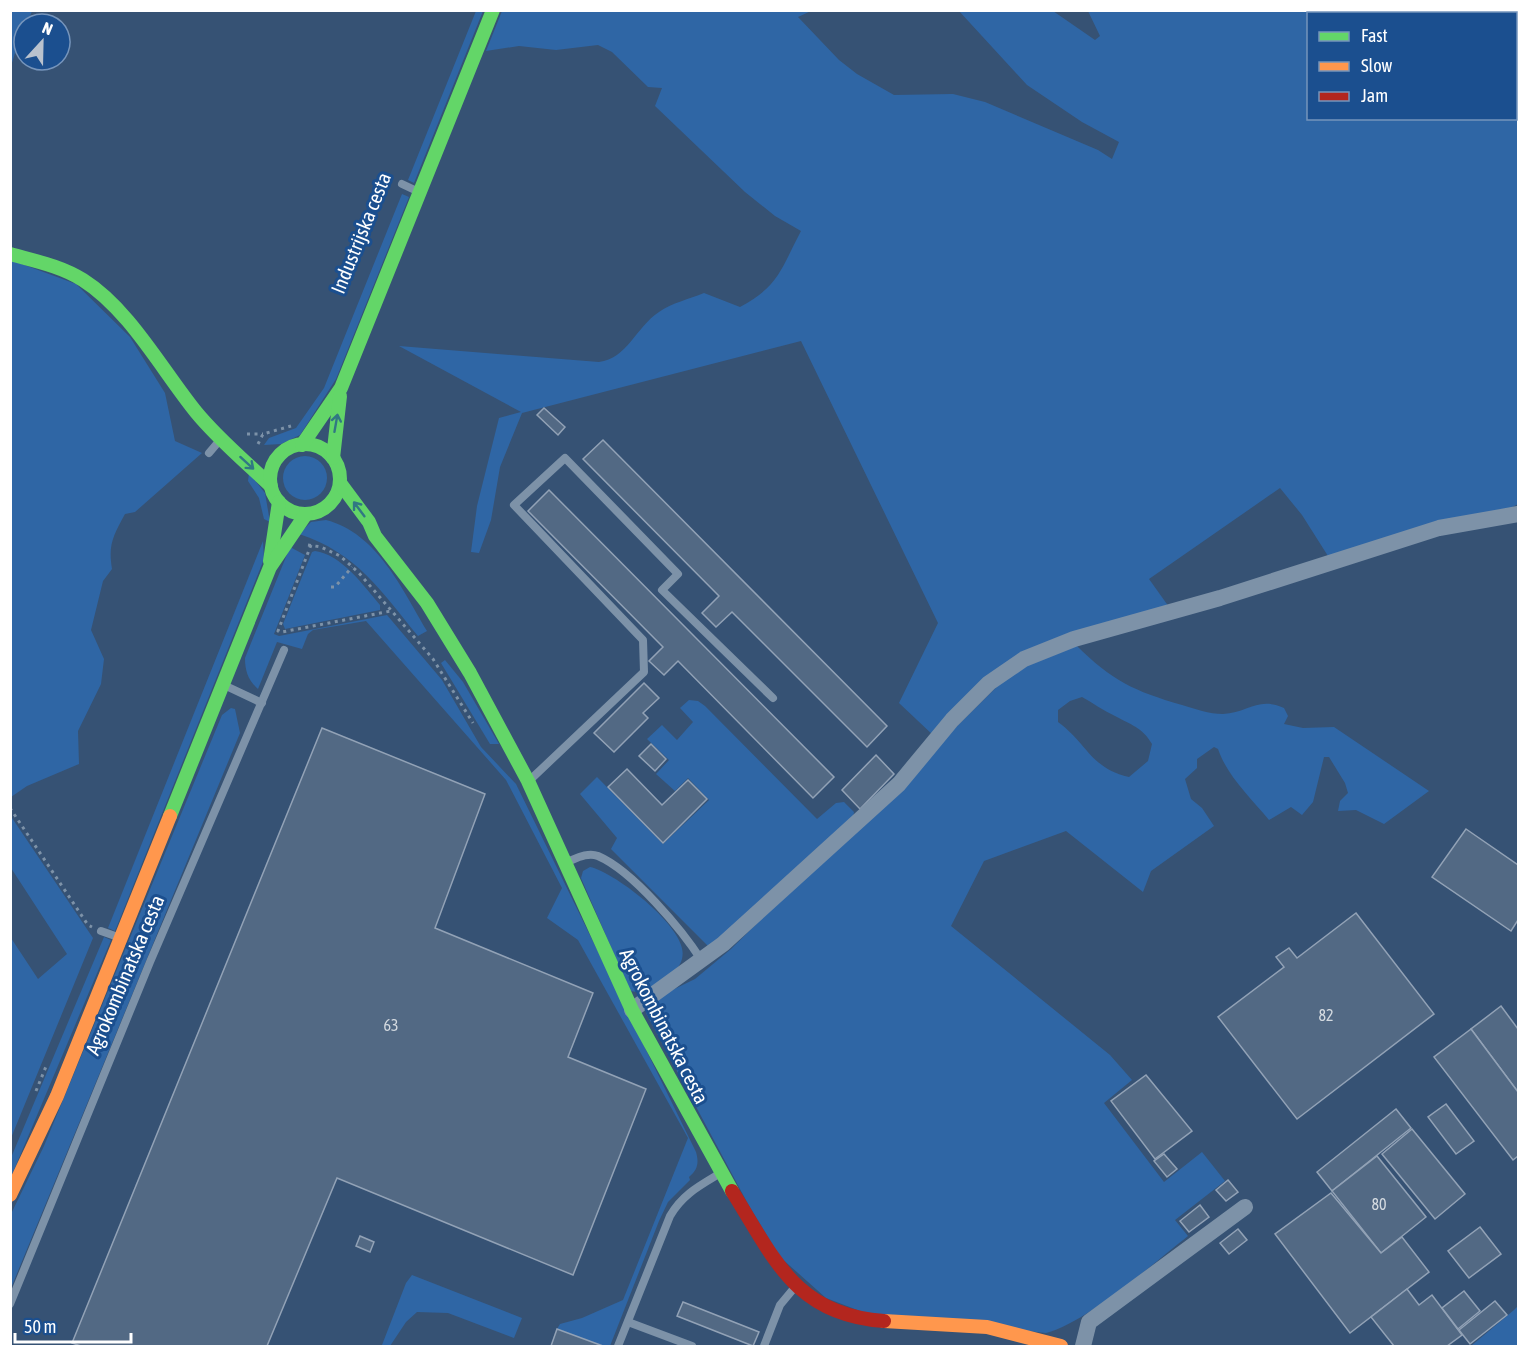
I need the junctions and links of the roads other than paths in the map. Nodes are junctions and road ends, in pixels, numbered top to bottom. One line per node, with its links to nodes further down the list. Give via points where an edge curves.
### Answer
1 (493, 10): 3 (street, Industrijska cesta)
2 (402, 184): 3 (lane)
3 (420, 192): 5 (street, Industrijska cesta)
4 (10, 254): 6 (street, via 56,267 96,290 123,316 189,404)
5 (341, 388): 7 (street, Industrijska cesta); 10 (street, Industrijska cesta, one-way to 5)
6 (224, 438): 8 (street); 9 (lane); 12 (street, one-way to 12)
7 (302, 445): 8 (street); 10 (street, via 319,447)
8 (284, 452): 12 (street, via 274,464)
9 (209, 453)
10 (333, 458): 11 (street)
11 (340, 483): 14 (street, via 332,501); 19 (street, Agrokombinatska cesta, one-way to 11)
12 (271, 486): 13 (street)
13 (279, 502): 15 (street, via 291,511); 20 (street)
14 (321, 510): 15 (street); 17 (street)
15 (306, 514): 20 (street)
16 (1518, 514): 29 (street, via 1439,528 1220,598 1074,639 1024,660 990,683 952,720 899,784)
17 (340, 518)
18 (354, 526): 19 (street, Agrokombinatska cesta)
19 (375, 536): 25 (street, Agrokombinatska cesta, via 453,645)
20 (270, 567): 22 (street)
21 (284, 650): 24 (lane, Agrokombinatska cesta)
22 (223, 684): 24 (lane); 28 (street)
23 (773, 698): 25 (lane, via 662,590 678,574 565,458 514,505 643,640 644,672)
24 (262, 703): 35 (lane, Agrokombinatska cesta, via 150,962)
25 (528, 781): 26 (street, Agrokombinatska cesta)
26 (567, 863): 29 (lane, via 585,855 597,856 618,869 653,900); 30 (street, Agrokombinatska cesta)
27 (102, 931): 28 (lane)
28 (121, 938): 32 (street, via 57,1096)
29 (702, 962): 30 (street)
30 (632, 1010): 31 (street, Agrokombinatska cesta)
31 (720, 1173): 34 (street, Agrokombinatska cesta, via 772,1257); 36 (lane, via 677,1203)
32 (10, 1195)
33 (1245, 1207): 41 (street, via 1089,1322)
34 (796, 1287): 39 (lane, via 780,1305); 40 (street, Agrokombinatska cesta, via 818,1304 856,1319 987,1327)
35 (10, 1304)
36 (628, 1322): 37 (lane); 38 (lane)
37 (618, 1347)
38 (692, 1347)
39 (764, 1347)
40 (1061, 1347)
41 (1083, 1347)

